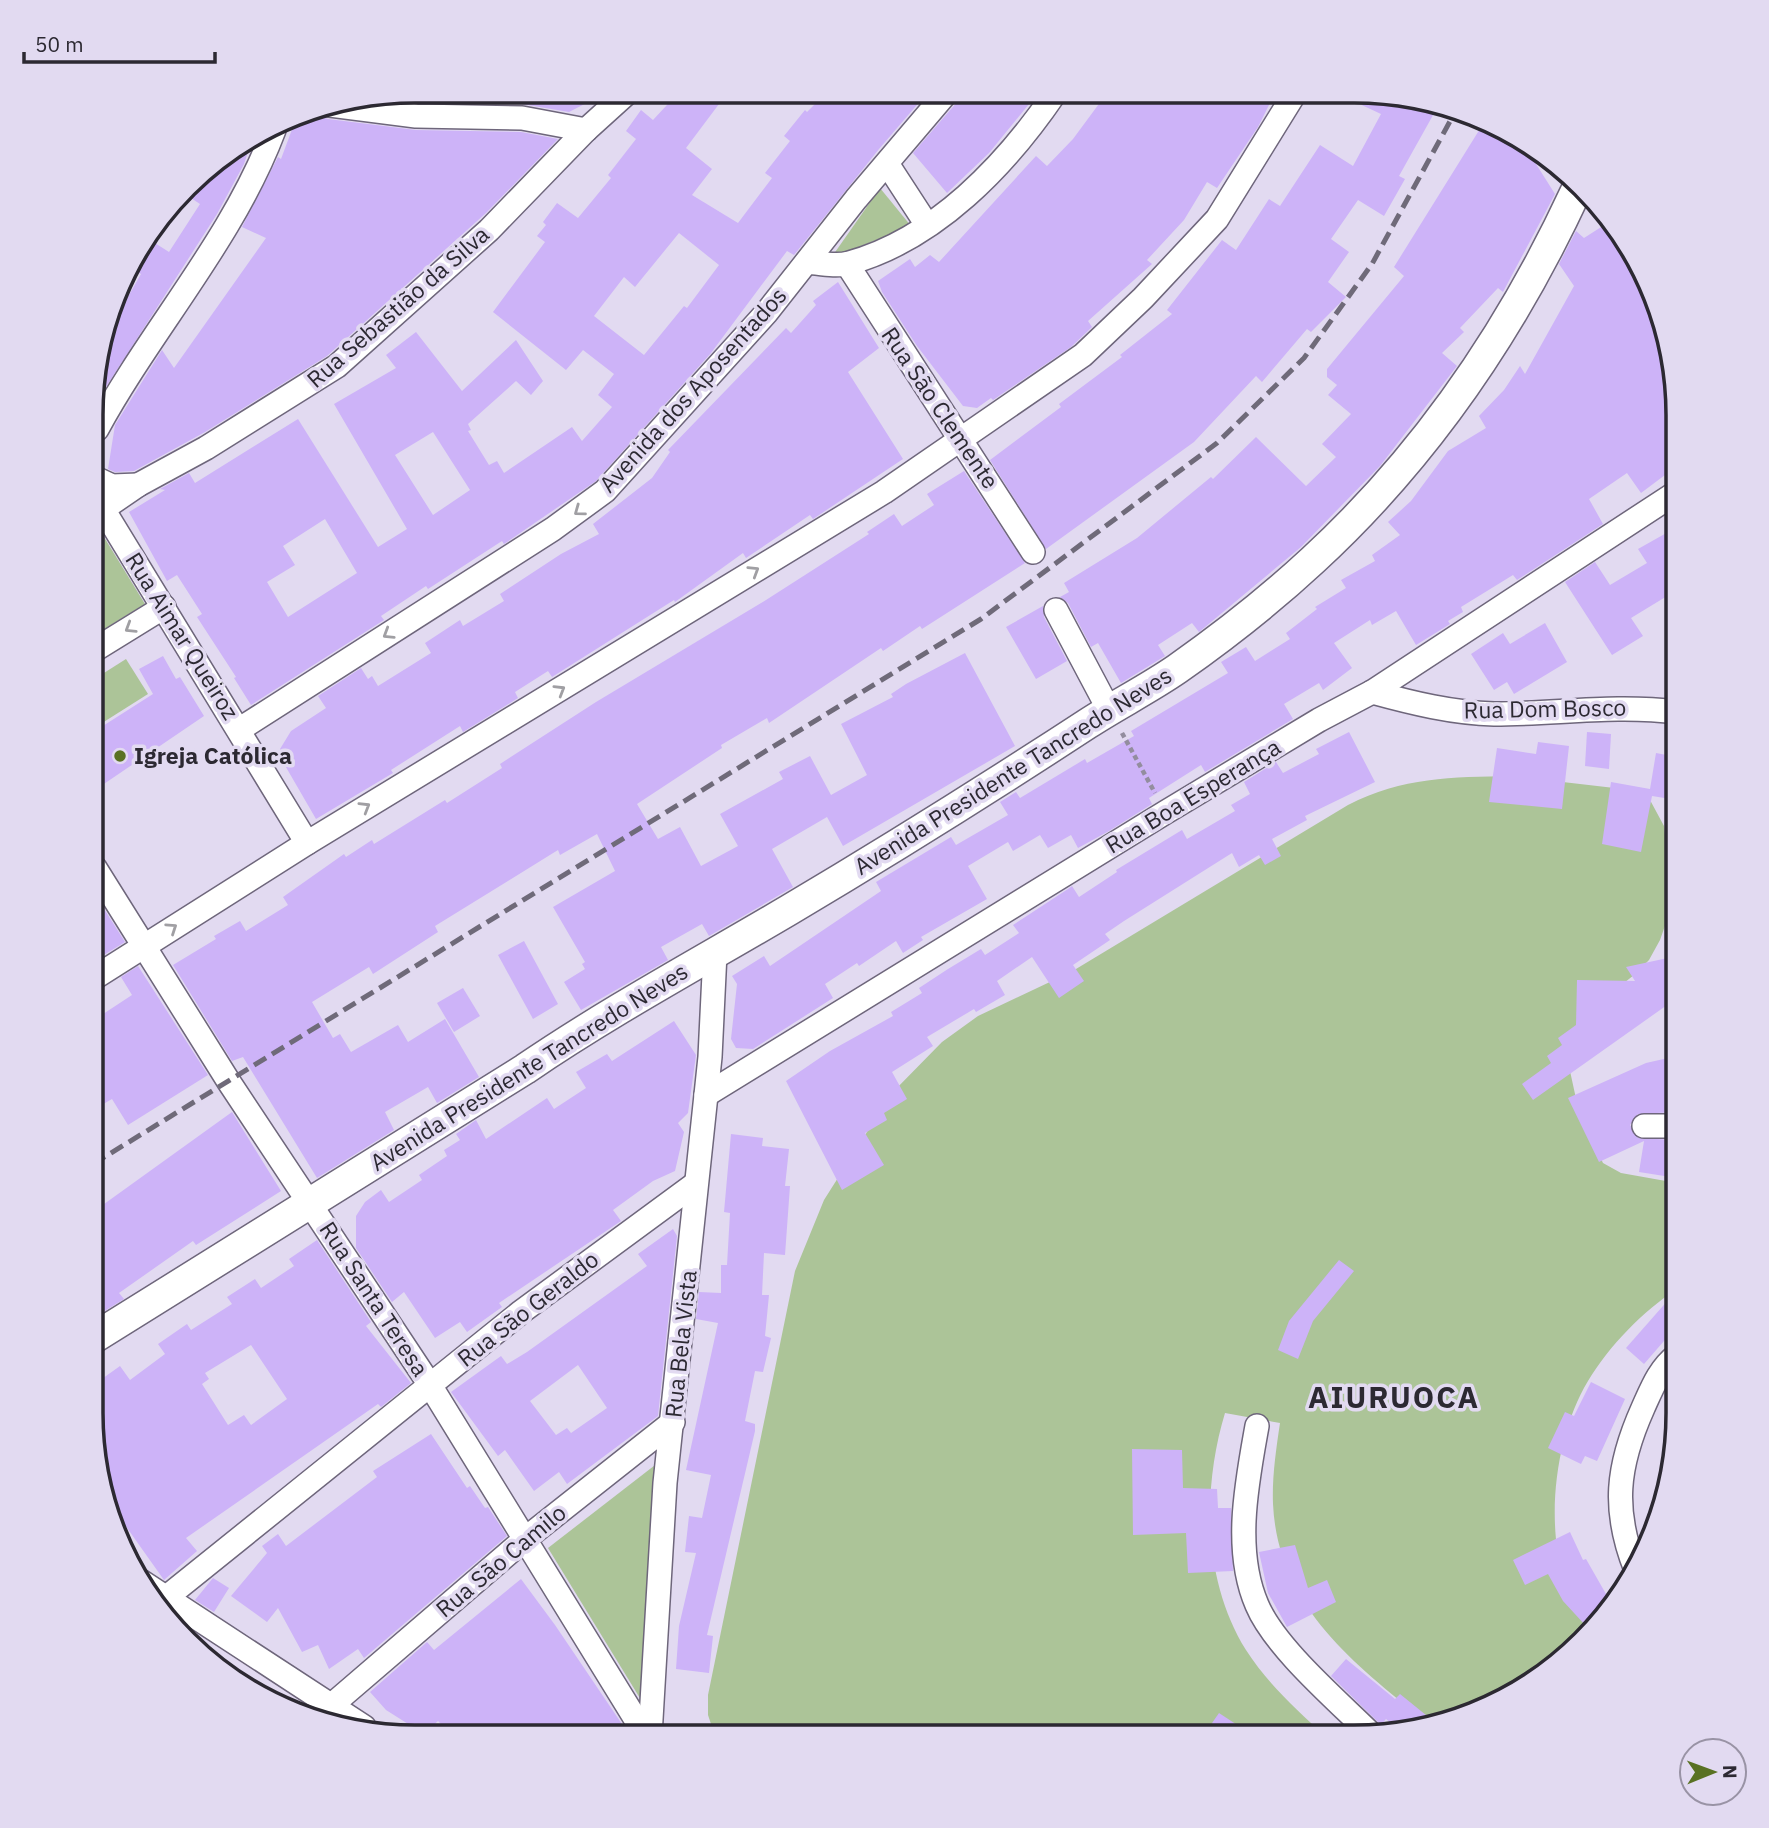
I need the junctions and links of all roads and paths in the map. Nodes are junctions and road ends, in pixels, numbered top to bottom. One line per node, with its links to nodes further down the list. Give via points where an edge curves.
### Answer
1 (616, 103): 6 (street, Rua Sebastião da Silva)
2 (938, 103): 8 (street)
3 (1048, 103): 10 (street, via 993,170)
4 (1289, 103): 14 (street, via 1217,219 1143,299 1083,355)
5 (358, 109): 6 (street, via 416,116 522,118)
6 (586, 130): 16 (street, Rua Sebastião da Silva, via 489,230 337,366)
7 (270, 139): 13 (street, via 227,226)
8 (888, 165): 10 (street); 11 (street)
9 (1574, 195): 25 (street, Avenida Presidente Tancredo Neves, via 1471,380 1380,493 1313,560 1249,614 1175,671)
10 (927, 225): 12 (street)
11 (807, 262): 12 (street); 27 (street, Avenida dos Aposentados, one-way to 27, via 743,340 605,491)
12 (847, 264): 14 (street, Rua São Clemente)
13 (103, 419)
14 (960, 437): 20 (street, Rua São Clemente); 29 (street, one-way to 14, via 884,492)
15 (103, 482): 16 (street)
16 (138, 485): 18 (street, Rua Sebastião da Silva)
17 (1666, 499): 24 (street, Rua Boa Esperança)
18 (103, 506)
19 (103, 513): 21 (street, Rua Aimar Queiroz)
20 (1034, 552)
21 (164, 607): 23 (street, one-way to 23); 27 (street, Rua Aimar Queiroz)
22 (1056, 610): 25 (street)
23 (103, 645)
24 (1372, 692): 26 (street, Rua Dom Bosco, via 1443,709 1494,714 1598,708); 28 (street, Rua Boa Esperança)
25 (1109, 710): 28 (path); 32 (street, Avenida Presidente Tancredo Neves)
26 (1666, 711)
27 (240, 729): 29 (street, Rua Aimar Queiroz)
28 (1166, 812): 34 (street, Rua Boa Esperança)
29 (307, 843): 31 (street, one-way to 29)
30 (103, 882): 31 (street, Rua Santa Teresa)
31 (145, 946): 33 (street); 38 (street, Rua Santa Teresa, via 229,1082)
32 (715, 953): 34 (street, Rua Bela Vista); 38 (street, Avenida Presidente Tancredo Neves, via 591,1025)
33 (103, 972)
34 (706, 1095): 37 (street, Rua Bela Vista)
35 (1644, 1126): 36 (street)
36 (1666, 1126)
37 (695, 1184): 41 (street, Rua São Geraldo); 42 (street, Rua Bela Vista)
38 (311, 1202): 39 (street, Avenida Presidente Tancredo Neves); 41 (street, Rua Santa Teresa)
39 (103, 1332)
40 (1666, 1366): 45 (street, via 1652,1386 1626,1448 1620,1488 1622,1528)
41 (430, 1385): 44 (street, Rua Santa Teresa); 47 (street, Rua São Geraldo)
42 (673, 1422): 44 (street, Rua São Camilo); 51 (street, Rua Bela Vista)
43 (1257, 1426): 52 (street, via 1245,1511 1254,1597 1262,1616 1287,1647)
44 (525, 1539): 48 (street, Rua São Camilo); 50 (street, Rua Santa Teresa)
45 (1631, 1555)
46 (160, 1592): 47 (street)
47 (168, 1596): 48 (street)
48 (333, 1704): 49 (street)
49 (352, 1718)
50 (641, 1725)
51 (649, 1725)
52 (1362, 1725)

